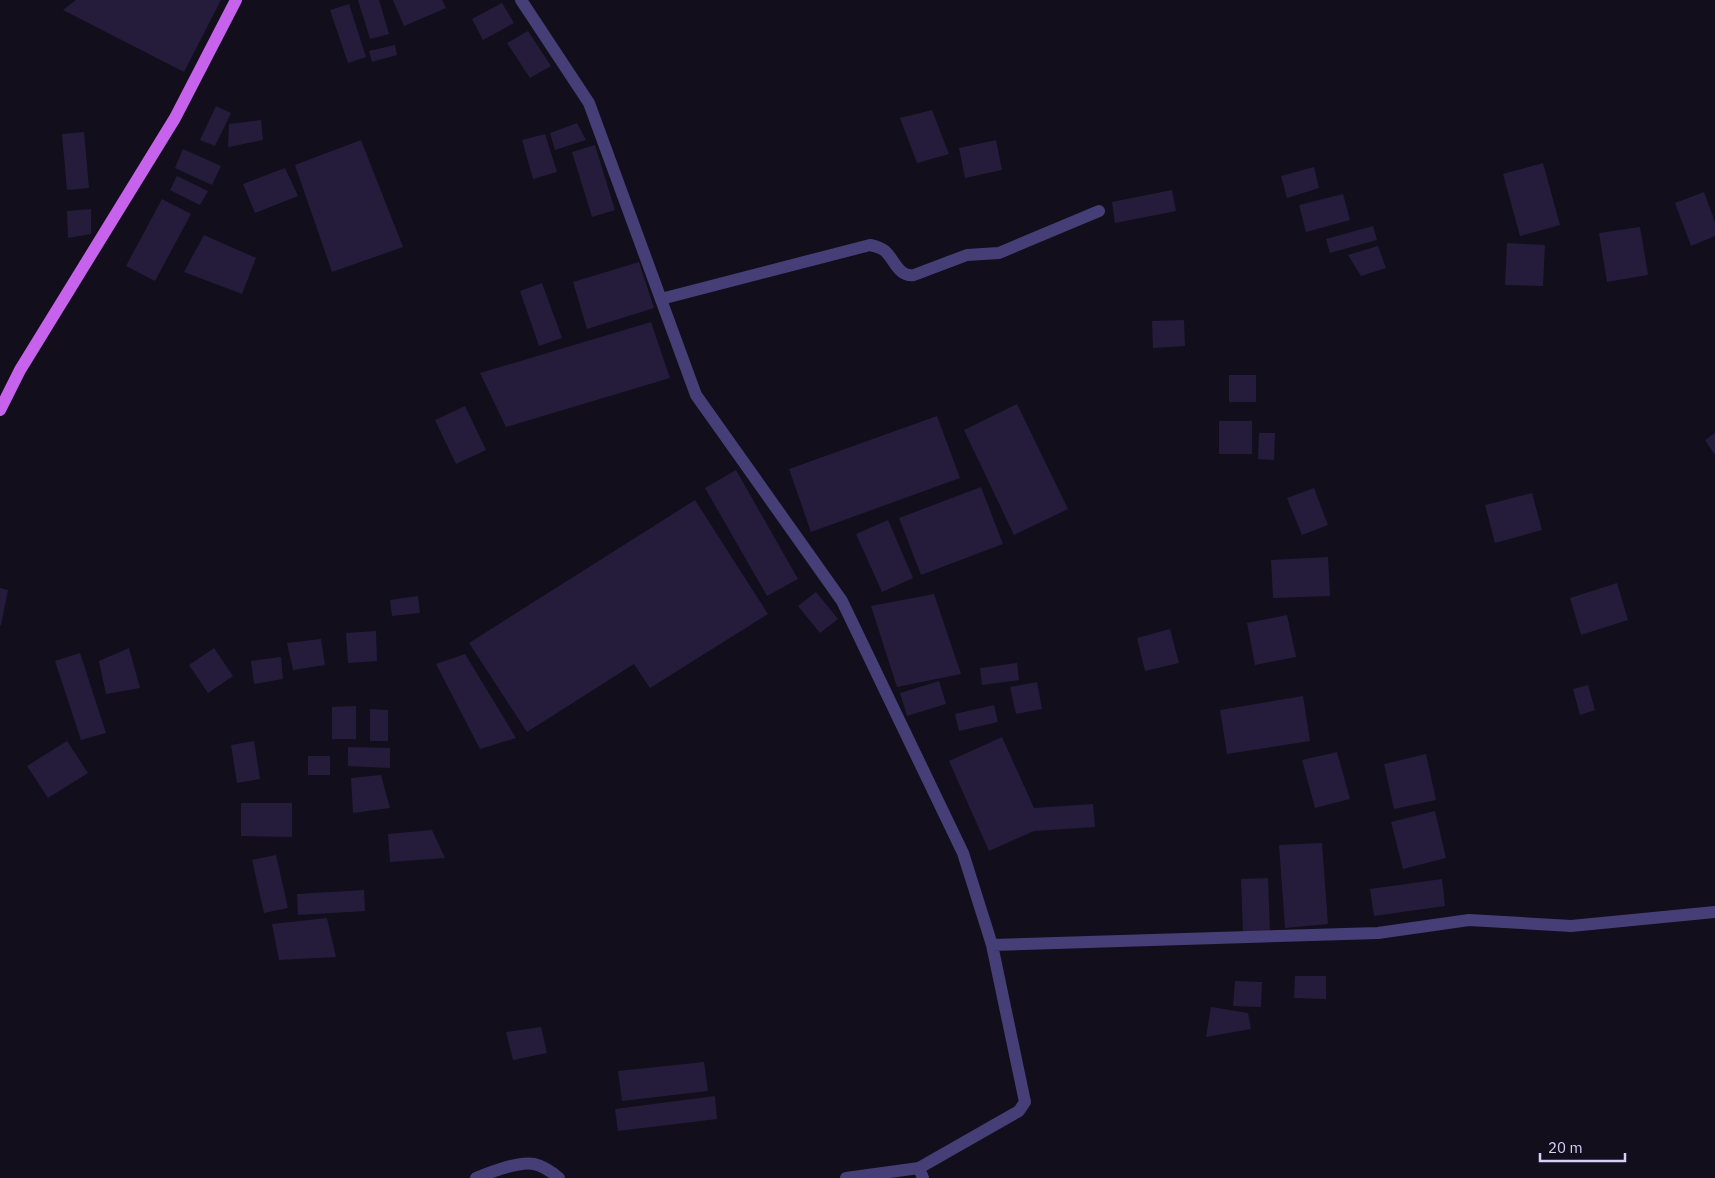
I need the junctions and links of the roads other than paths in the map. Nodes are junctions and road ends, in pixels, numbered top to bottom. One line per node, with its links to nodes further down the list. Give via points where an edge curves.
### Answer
1 (236, 0): 5 (main road, via 175,118 20,370)
2 (521, 0): 4 (street, via 589,103)
3 (1099, 211): 4 (street, via 999,253 967,255 914,276 902,274 885,251 870,245)
4 (661, 299): 7 (street, via 696,395 842,601 963,853)
5 (0, 410)
6 (1715, 912): 7 (street, via 1571,926 1470,920 1378,933)
7 (992, 945): 8 (street, via 1025,1102 1020,1111)
8 (921, 1173): 11 (street)
9 (476, 1178): 10 (street, via 505,1167 534,1164)
10 (559, 1178)
11 (846, 1178)

